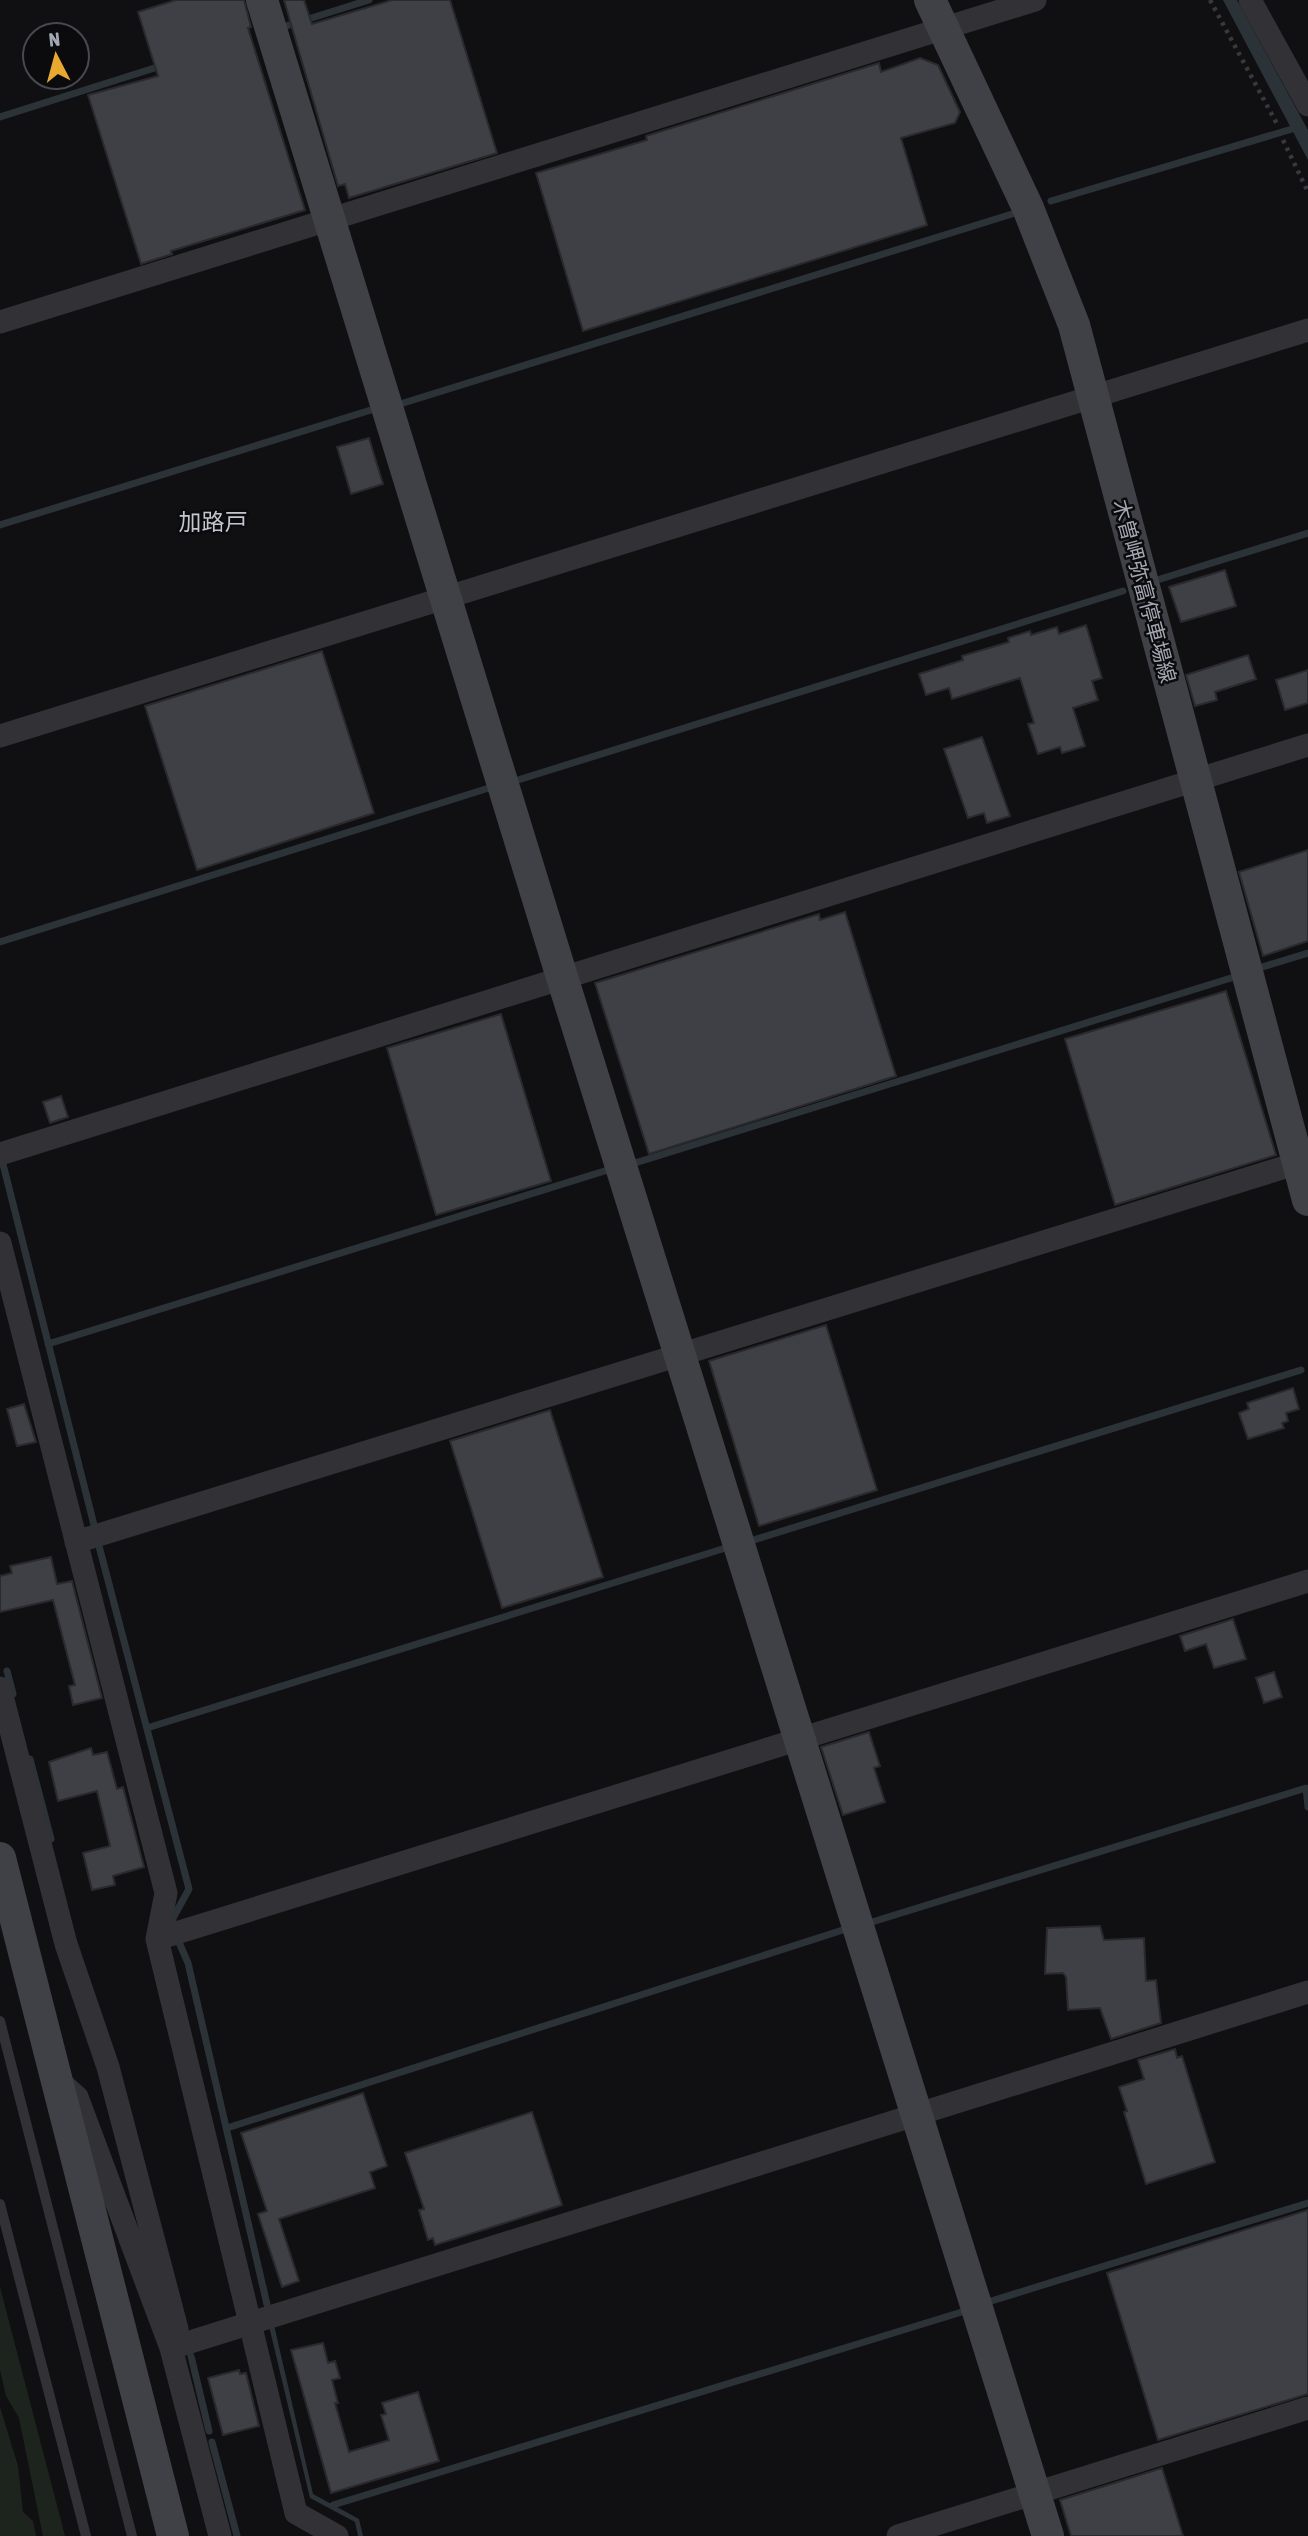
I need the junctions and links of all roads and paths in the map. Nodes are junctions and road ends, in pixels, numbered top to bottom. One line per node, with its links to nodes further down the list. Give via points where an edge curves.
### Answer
1 (262, 0): 11 (street)
2 (930, 0): 6 (street, 木曽岬弥富停車場線)
3 (1035, 0): 6 (street)
4 (1210, 0): 8 (path)
5 (1250, 0): 7 (street)
6 (943, 29): 11 (street); 14 (street, 木曽岬弥富停車場線, via 1053,266 1074,325)
7 (1306, 99)
8 (1277, 124)
9 (1283, 140): 10 (path)
10 (1308, 192)
11 (328, 220): 12 (street); 15 (street)
12 (0, 322)
13 (1308, 330): 14 (street)
14 (1091, 396): 15 (street); 18 (street, 木曽岬弥富停車場線)
15 (447, 597): 16 (street); 19 (street)
16 (0, 736)
17 (1308, 745): 18 (street)
18 (1197, 780): 19 (street); 21 (street, 木曽岬弥富停車場線)
19 (562, 977): 20 (street); 24 (street)
20 (0, 1154)
21 (1303, 1161): 22 (street, 木曽岬弥富停車場線); 24 (street)
22 (1308, 1200)
23 (0, 1243): 25 (street)
24 (682, 1356): 25 (street); 28 (street)
25 (76, 1542): 30 (street, via 166,1893)
26 (1308, 1581): 28 (street)
27 (0, 1688): 37 (street, via 65,1944 108,2067)
28 (800, 1737): 30 (street); 34 (street)
29 (0, 1858): 33 (street)
30 (157, 1939): 36 (street)
31 (1308, 1992): 34 (street)
32 (0, 2021): 41 (lane)
33 (57, 2079): 37 (street, via 77,2097); 42 (street)
34 (918, 2115): 36 (street); 39 (street)
35 (0, 2204): 40 (lane)
36 (262, 2319): 37 (street); 44 (street, via 296,2513)
37 (176, 2346): 43 (street)
38 (1308, 2408): 39 (street)
39 (1035, 2493): 45 (street); 46 (street)
40 (86, 2536)
41 (132, 2536)
42 (173, 2536)
43 (220, 2536)
44 (337, 2536)
45 (898, 2536)
46 (1048, 2536)

